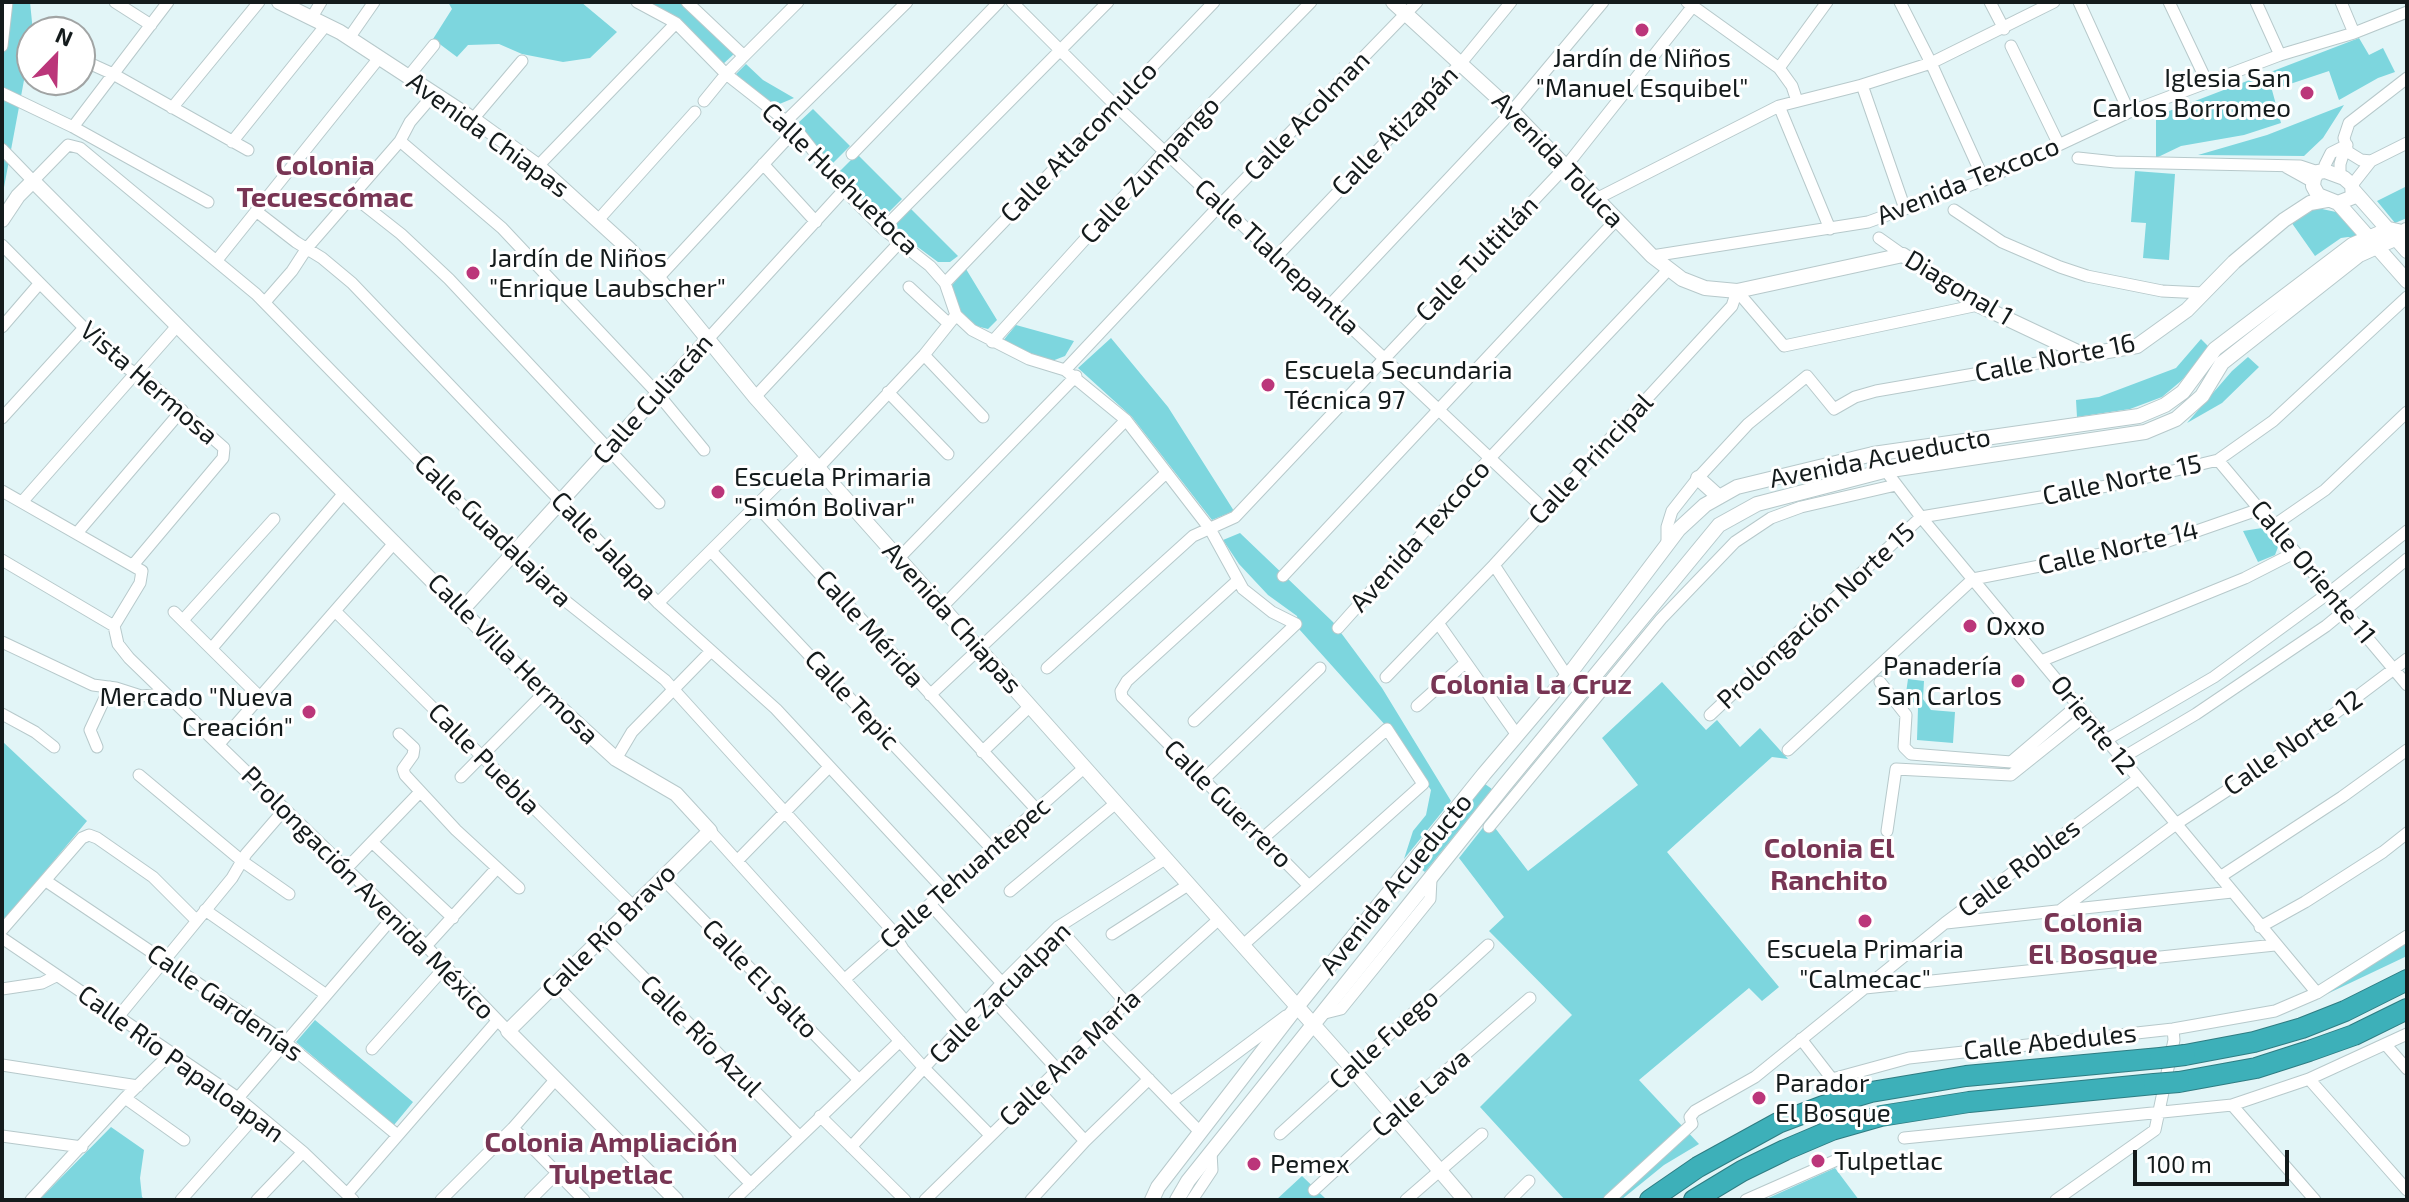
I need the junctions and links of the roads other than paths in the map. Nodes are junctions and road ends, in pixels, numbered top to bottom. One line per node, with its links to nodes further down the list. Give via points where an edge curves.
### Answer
1 (7, 2): 40 (street)
2 (115, 2): 34 (street)
3 (168, 2): 34 (street)
4 (259, 2): 63 (street)
5 (279, 2): 32 (street, Avenida Chiapas)
6 (321, 2): 32 (street)
7 (374, 2): 38 (street)
8 (637, 2): 33 (street, Calle Huehuetoca)
9 (687, 2): 44 (street)
10 (907, 2): 68 (street)
11 (999, 2): 78 (street)
12 (1012, 2): 42 (street, Calle Tlalnepantla)
13 (1108, 2): 42 (street)
14 (1214, 2): 61 (street, Calle Atlacomulco)
15 (1311, 2): 77 (street, Calle Zumpango)
16 (1393, 2): 31 (street, Avenida Toluca)
17 (1417, 2): 31 (street, Calle Acolman)
18 (1511, 2): 47 (street, Calle Atizapán)
19 (1603, 2): 66 (street)
20 (1827, 2): 50 (street)
21 (1900, 2): 48 (street)
22 (1990, 2): 36 (street)
23 (2054, 2): 36 (street)
24 (2079, 2): 65 (street)
25 (2169, 2): 55 (street)
26 (2256, 2): 43 (street)
27 (2341, 2): 37 (street)
28 (796, 3): 44 (street)
29 (1696, 5): 50 (street); 82 (street, Calle Tultitlán)
30 (2407, 12): 37 (street, Avenida Texcoco)
31 (1406, 15): 47 (street, Avenida Toluca); 93 (street, Calle Acolman)
32 (312, 17): 35 (street, Avenida Chiapas)
33 (676, 23): 52 (street, Calle Huehuetoca); 83 (street)
34 (151, 25): 51 (street)
35 (326, 25): 38 (street, Avenida Chiapas); 71 (street)
36 (2004, 29): 48 (street)
37 (2354, 33): 43 (street, Avenida Texcoco)
38 (349, 38): 45 (street, Avenida Chiapas)
39 (434, 45): 53 (street)
40 (2, 46)
41 (2011, 46): 73 (street)
42 (1061, 51): 61 (street, Calle Tlalnepantla); 102 (street)
43 (2280, 55): 55 (street, Avenida Texcoco)
44 (744, 56): 52 (street)
45 (379, 58): 53 (street, Avenida Chiapas); 96 (street)
46 (522, 61): 67 (street)
47 (1461, 63): 66 (street, Avenida Toluca); 113 (street, Calle Atizapán)
48 (1931, 63): 56 (street); 85 (street)
49 (96, 66): 51 (street)
50 (1779, 68): 60 (street)
51 (113, 74): 63 (street); 69 (street)
52 (726, 74): 59 (street); 68 (street, Calle Huehuetoca)
53 (408, 77): 58 (street, Avenida Chiapas)
54 (2407, 78): 74 (street, via 2349,123)
55 (2207, 82): 65 (street, Avenida Texcoco)
56 (1862, 85): 60 (street); 94 (street)
57 (2, 93): 69 (street)
58 (434, 94): 67 (street, Avenida Chiapas); 70 (street)
59 (704, 101)
60 (1797, 101): 62 (street)
61 (1115, 105): 77 (street, Calle Tlalnepantla); 118 (street, Calle Atlacomulco)
62 (1779, 106): 90 (street); 103 (street)
63 (172, 108): 71 (street)
64 (695, 112): 97 (street)
65 (2129, 112): 73 (street, Avenida Texcoco)
66 (1508, 116): 82 (street, Avenida Toluca); 126 (street)
67 (473, 119): 83 (street, Avenida Chiapas)
68 (791, 125): 81 (street); 88 (street, Calle Huehuetoca)
69 (73, 127): 91 (street)
70 (400, 141): 89 (street); 140 (street, via 502,228)
71 (232, 142): 76 (street)
72 (2407, 143): 80 (street)
73 (2059, 145): 85 (street, Avenida Texcoco)
74 (2347, 145): 80 (street, via 2348,152); 84 (street, via 2331,153); 87 (street, via 2340,164)
75 (2, 149): 86 (street)
76 (248, 150)
77 (1164, 152): 93 (street, Calle Tlalnepantla); 132 (street, Calle Zumpango)
78 (852, 154)
79 (2078, 158): 84 (street, via 2285,167)
80 (2366, 163): 87 (street)
81 (763, 164): 101 (street); 116 (street)
82 (1567, 165): 90 (street, Avenida Toluca); 135 (street, Calle Tultitlán)
83 (538, 166): 97 (street, Avenida Chiapas)
84 (2317, 178): 87 (street); 92 (street, via 2318,195); 100 (street, Calle Norte 16)
85 (1984, 180): 94 (street, Avenida Texcoco)
86 (33, 181): 98 (street); 114 (street, Calle Guadalajara, via 65,148 80,148); 128 (street, Calle Villa Hermosa)
87 (2349, 184): 92 (street, Calle Norte 16, via 2348,201); 104 (street)
88 (844, 190): 101 (street, Calle Culiacán); 102 (street, Calle Huehuetoca)
89 (354, 197): 109 (street); 148 (street, via 449,279)
90 (1598, 198): 99 (street, Avenida Toluca)
91 (208, 202)
92 (2332, 202): 100 (street, Calle Norte 16, via 2310,203); 107 (street)
93 (1221, 204): 113 (street, Calle Tlalnepantla); 136 (street, Calle Acolman)
94 (1905, 209): 103 (street, Avenida Texcoco)
95 (1954, 210): 122 (street, via 2002,242 2060,267 2162,291)
96 (256, 211): 109 (street, Calle Jalapa); 114 (street)
97 (599, 219): 116 (street, Avenida Chiapas)
98 (2, 220)
99 (1616, 220): 112 (street, Avenida Toluca); 143 (street)
100 (2284, 220): 122 (street, Calle Norte 16)
101 (816, 222): 131 (street, Calle Culiacán)
102 (883, 229): 106 (street, Calle Huehuetoca)
103 (1830, 229): 112 (street, Avenida Texcoco)
104 (2399, 232): 107 (street, Avenida Acueducto); 110 (street)
105 (1879, 238): 111 (street, Diagonal 1)
106 (900, 242): 118 (street, Calle Huehuetoca); 141 (street)
107 (2374, 242): 117 (street); 151 (street, Avenida Acueducto, via 2352,245 2215,349 2183,392 2165,405 2139,416); 156 (street, Avenida Acueducto, via 2222,363 2202,396 2176,419 2145,432)
108 (2, 245): 119 (street, Vista Hermosa)
109 (307, 248): 124 (street); 163 (street, Calle Jalapa, via 352,283)
110 (2407, 251)
111 (1903, 255): 121 (street); 125 (street, Diagonal 1)
112 (1652, 256): 115 (street, Avenida Toluca)
113 (1276, 257): 126 (street, Calle Tlalnepantla)
114 (217, 260): 124 (street, Calle Guadalajara)
115 (1668, 270): 121 (street, Avenida Toluca, via 1705,288); 153 (street, Avenida Texcoco)
116 (658, 278): 131 (street, Avenida Chiapas)
117 (2407, 281)
118 (945, 283): 127 (street, Calle Huehuetoca)
119 (39, 284): 129 (street); 130 (street, Vista Hermosa)
120 (909, 287): 127 (street)
121 (1737, 291): 125 (street, via 1784,346); 167 (street, Calle Principal, via 1732,306)
122 (2203, 293): 134 (street, Calle Norte 16, via 2137,346)
123 (2407, 297): 154 (street, Calle Norte 15, via 2273,421)
124 (265, 302): 179 (street, Calle Guadalajara)
125 (1978, 305): 134 (street, Diagonal 1)
126 (1329, 306): 135 (street, Calle Tlalnepantla)
127 (952, 319): 132 (street); 133 (street)
128 (178, 325): 137 (street); 161 (street, Calle Villa Hermosa)
129 (2, 327)
130 (84, 328): 137 (street, Vista Hermosa); 146 (street)
131 (708, 339): 140 (street, Calle Culiacán); 141 (street, Avenida Chiapas)
132 (992, 342): 136 (street)
133 (924, 355): 139 (street); 145 (street)
134 (2084, 355): 158 (street, Calle Norte 16, via 1876,391 1834,409 1807,376 1748,424)
135 (1383, 358): 143 (street, Calle Tlalnepantla); 172 (street, Calle Tultitlán, via 1235,517)
136 (1065, 370): 138 (street)
137 (133, 373): 142 (street, Vista Hermosa); 164 (street)
138 (1076, 376): 147 (street); 180 (street)
139 (888, 392): 150 (street); 155 (street)
140 (658, 394): 148 (street, Calle Culiacán); 149 (street)
141 (755, 397): 152 (street, Avenida Chiapas)
142 (182, 410): 174 (street); 184 (street, Vista Hermosa, via 221,444 224,455)
143 (1440, 411): 153 (street, Calle Tlalnepantla); 185 (street)
144 (2407, 412): 171 (street, via 2325,490)
145 (983, 417)
146 (2, 418)
147 (1126, 420): 157 (street); 190 (street)
148 (609, 447): 163 (street, Calle Culiacán); 165 (street)
149 (704, 450)
150 (948, 454)
151 (1873, 454): 156 (street, Oriente 12); 162 (street, Avenida Acueducto, via 1737,487)
152 (807, 455): 155 (street, Avenida Chiapas); 166 (street)
153 (1490, 458): 167 (street, Calle Tlalnepantla); 196 (street, Avenida Texcoco)
154 (2218, 460): 168 (street, Calle Oriente 11); 169 (street, Calle Norte 15, via 2119,484)
155 (818, 468): 180 (street, Avenida Chiapas)
156 (1884, 471): 159 (street, Oriente 12); 309 (street, Avenida Acueducto, via 1757,504 1719,525)
157 (1166, 473): 172 (street); 199 (street)
158 (1698, 478): 162 (street); 176 (street, via 1672,511)
159 (1896, 485): 169 (street, Oriente 12); 249 (street, Avenida Acueducto, via 1801,507 1771,518 1735,542 1661,619)
160 (2, 491): 164 (street)
161 (345, 492): 175 (street, Calle Villa Hermosa); 198 (street)
162 (1719, 497): 176 (street, Avenida Acueducto)
163 (560, 501): 179 (street, Calle Culiacán); 189 (street, Calle Jalapa)
164 (22, 502): 174 (street)
165 (659, 503)
166 (757, 506): 177 (street); 215 (street, Calle Mérida)
167 (1544, 509): 183 (street, Calle Principal)
168 (2260, 509): 171 (street, Calle Oriente 11); 186 (street, Calle Norte 14, via 2168,541)
169 (1921, 517): 186 (street, Oriente 12); 221 (street, Prolongación Norte 15)
170 (274, 519): 198 (street, via 179,616)
171 (2273, 526): 178 (street, Calle Oriente 11)
172 (1210, 529): 187 (street); 204 (street, Calle Tultitlán, via 1193,536)
173 (2407, 531): 188 (street)
174 (77, 533): 184 (street)
175 (395, 542): 191 (street, Calle Villa Hermosa); 192 (street)
176 (1667, 545): 207 (street, Avenida Acueducto)
177 (711, 551): 189 (street); 255 (street, Calle Tepic)
178 (2294, 553): 188 (street, Calle Oriente 11); 202 (street)
179 (511, 555): 191 (street, Calle Culiacán); 212 (street, Calle Guadalajara)
180 (899, 558): 190 (street, Avenida Chiapas)
181 (2407, 559): 193 (street)
182 (2, 560): 195 (street)
183 (1494, 565): 194 (street, Calle Principal); 207 (street)
184 (138, 569): 195 (street, via 140,583)
185 (1283, 576)
186 (1973, 579): 202 (street, Oriente 12); 229 (street)
187 (1237, 581): 222 (street, via 1272,612 1296,624); 242 (street, Calle Guerrero, via 1121,691 1127,704)
188 (2330, 592): 193 (street, Calle Oriente 11); 225 (street, via 2214,677)
189 (658, 603): 200 (street, Calle Jalapa)
190 (942, 607): 199 (street, Avenida Chiapas)
191 (462, 610): 213 (street, Calle Villa Hermosa)
192 (335, 611): 216 (street); 233 (street, Calle Puebla)
193 (2346, 611): 206 (street, Calle Oriente 11); 234 (street)
194 (1438, 623): 203 (street); 208 (street, Calle Principal)
195 (114, 626): 214 (street, Prolongación Avenida México, via 118,644)
196 (1338, 628)
197 (2, 642): 211 (street, via 93,685)
198 (212, 648): 216 (street)
199 (980, 649): 215 (street); 217 (street, Avenida Chiapas)
200 (711, 651): 212 (street); 236 (street, Calle Jalapa, via 776,709)
201 (2407, 659): 206 (street, Calle Norte 12)
202 (2041, 661): 219 (street, Oriente 12)
203 (1465, 663): 218 (street); 224 (street)
204 (1047, 668)
205 (1320, 668): 242 (street)
206 (2394, 670): 210 (street, Calle Oriente 11); 248 (street, Calle Norte 12)
207 (1567, 676): 224 (street, Avenida Acueducto)
208 (1386, 677)
209 (1880, 682): 232 (street, via 1906,715 1904,744)
210 (2407, 685)
211 (110, 687): 214 (street, via 141,696); 228 (street, via 90,730)
212 (674, 690): 235 (street, via 626,739); 247 (street, Calle Guadalajara)
213 (544, 693): 233 (street); 235 (street, Calle Villa Hermosa)
214 (166, 694): 226 (street, Prolongación Avenida México)
215 (930, 695): 231 (street, Calle Mérida)
216 (260, 697): 226 (street)
217 (1030, 706): 231 (street); 237 (street, Avenida Chiapas)
218 (1417, 706)
219 (2082, 710): 225 (street, Oriente 12); 232 (street, via 2011,762); 238 (street, via 2011,775)
220 (2, 714): 227 (street)
221 (1710, 715)
222 (1194, 721)
223 (399, 734): 243 (street, via 414,748 403,771)
224 (1517, 735): 306 (street, Avenida Acueducto)
225 (2106, 740): 234 (street, Oriente 12)
226 (219, 744): 245 (street, Prolongación Avenida México)
227 (54, 747)
228 (97, 747)
229 (1788, 750)
230 (2407, 750): 261 (street)
231 (982, 752): 246 (street, Calle Mérida)
232 (1911, 754): 238 (street)
233 (480, 756): 240 (street); 272 (street, Calle Puebla)
234 (2122, 758): 241 (street, Oriente 12)
235 (616, 759): 250 (street, Calle Villa Hermosa, via 676,794)
236 (829, 767): 247 (street); 267 (street, Calle Jalapa)
237 (1085, 767): 244 (street, Avenida Chiapas); 246 (street, Calle Tehuantepec)
238 (1910, 768): 251 (street, via 1894,771)
239 (139, 775): 257 (street)
240 (461, 777)
241 (2138, 779): 248 (street, Oriente 12); 279 (street, Calle Robles)
242 (1203, 780): 253 (street, Calle Guerrero)
243 (420, 792): 254 (street); 259 (street)
244 (1116, 803): 256 (street, Avenida Chiapas); 268 (street)
245 (284, 810): 257 (street); 260 (street, Prolongación Avenida México)
246 (1037, 810): 255 (street, Calle Tehuantepec)
247 (783, 812): 258 (street); 285 (street, Calle Guadalajara)
248 (2176, 824): 261 (street, Oriente 12); 274 (street, Calle Norte 12)
249 (1489, 827)
250 (710, 831): 258 (street, Calle Villa Hermosa); 262 (street, Calle Río Bravo)
251 (1887, 831)
252 (2407, 833): 281 (street)
253 (1262, 839): 265 (street, Calle Guerrero); 265 (street, via 1387,729 1423,784)
254 (373, 843): 260 (street); 276 (street)
255 (992, 849): 267 (street, Calle Tehuantepec)
256 (1165, 859): 264 (street, Avenida Chiapas); 280 (street, Calle Zacualpan)
257 (242, 861): 270 (street); 273 (street)
258 (737, 861): 295 (street, Calle Villa Hermosa)
259 (497, 868): 266 (street); 276 (street)
260 (345, 870): 275 (street, Prolongación Avenida México)
261 (2220, 877): 269 (street, Oriente 12)
262 (662, 878): 272 (street, Calle Río Bravo); 329 (street, Calle El Salto)
263 (46, 881): 277 (street, via 89,835 153,877); 282 (street); 292 (street, Calle Gardenías)
264 (1188, 885): 278 (street, Avenida Chiapas); 283 (street)
265 (1308, 885): 291 (street, Calle Guerrero)
266 (519, 888)
267 (945, 891): 271 (street, Calle Tehuantepec)
268 (1010, 891)
269 (2232, 892): 274 (street); 281 (street, Oriente 12)
270 (289, 894)
271 (930, 904): 285 (street, Calle Tehuantepec); 297 (street)
272 (633, 906): 284 (street, Calle Río Bravo)
273 (205, 910): 277 (street); 302 (street)
274 (2058, 912): 279 (street)
275 (394, 916): 288 (street, Prolongación Avenida México); 302 (street)
276 (453, 918): 288 (street)
277 (196, 920): 292 (street)
278 (1218, 920): 291 (street, Avenida Chiapas); 305 (street, Calle Ana María)
279 (1945, 923): 299 (street, Calle Robles)
280 (1058, 927): 297 (street, Calle Zacualpan); 305 (street)
281 (2260, 927): 290 (street, Oriente 12)
282 (2, 930)
283 (1112, 934)
284 (603, 936): 298 (street, Calle Río Bravo); 347 (street, Calle Río Azul)
285 (894, 936): 295 (street, Calle Tehuantepec); 310 (street, Calle Guadalajara)
286 (2407, 936): 301 (street, Calle Abedules)
287 (2, 938): 294 (street, Calle Río Papaloapan)
288 (428, 944): 293 (street, Prolongación Avenida México)
289 (1488, 945): 322 (street, Calle Fuego)
290 (2275, 945): 299 (street); 301 (street, Oriente 12)
291 (1242, 946): 306 (street, Avenida Chiapas)
292 (163, 960): 308 (street); 317 (street, Calle Gardenías)
293 (445, 967): 311 (street, Prolongación Avenida México); 319 (street)
294 (56, 976): 300 (street); 308 (street, Calle Río Papaloapan)
295 (845, 979): 316 (street, Calle Villa Hermosa)
296 (2407, 980): 383 (highway, bridge, via 2345,1011 2254,1042 1871,1092 1778,1123)
297 (1002, 983): 303 (street, Calle Zacualpan)
298 (555, 984): 311 (street, Calle Río Bravo); 359 (street)
299 (1864, 988): 315 (street, Calle Robles)
300 (2, 989)
301 (2317, 993): 313 (street, Calle Abedules, via 2275,1011)
302 (325, 994): 317 (street)
303 (990, 996): 310 (street, Calle Zacualpan); 324 (street)
304 (1530, 998): 339 (street, Calle Lava)
305 (1126, 1003): 312 (street, Calle Ana María)
306 (1296, 1008): 309 (street, Avenida Chiapas); 334 (street); 341 (street, Avenida Acueducto)
307 (2407, 1009): 384 (highway, bridge, via 2354,1035 2256,1068 2179,1082 1881,1116 1785,1150)
308 (118, 1017): 320 (street, Calle Río Papaloapan)
309 (1316, 1020): 322 (street, Avenida Chiapas); 354 (street, Avenida Acueducto)
310 (966, 1022): 323 (street, Calle Zacualpan)
311 (502, 1026): 328 (street, Prolongación Avenida México); 342 (street, Calle Río Bravo)
312 (1100, 1029): 324 (street, Calle Ana María); 326 (street)
313 (2173, 1029): 315 (street, Calle Abedules, via 1909,1058 1832,1079); 336 (street)
314 (2407, 1034): 318 (street)
315 (1801, 1039): 382 (street, Calle Robles, via 1755,1077 1695,1111 1692,1124)
316 (900, 1041): 323 (street, Calle Villa Hermosa); 329 (street)
317 (285, 1042): 333 (street); 342 (street, Calle Gardenías)
318 (2386, 1045): 325 (street); 327 (street)
319 (372, 1049)
320 (171, 1053): 330 (street); 333 (street, Calle Río Papaloapan)
321 (2, 1065): 330 (street)
322 (1351, 1067): 339 (street, Avenida Chiapas); 343 (street, Calle Fuego)
323 (925, 1069): 345 (street, Calle Villa Hermosa); 352 (street, Calle Zacualpan)
324 (1057, 1069): 331 (street, Calle Ana María)
325 (2407, 1069)
326 (1149, 1079): 334 (street); 350 (street)
327 (2309, 1079): 335 (street); 362 (street)
328 (555, 1080): 340 (street); 370 (street, Prolongación Avenida México)
329 (859, 1080): 338 (street)
330 (138, 1086): 332 (street)
331 (1037, 1089): 345 (street, Calle Ana María); 350 (street)
332 (125, 1098): 349 (street); 351 (street)
333 (238, 1098): 337 (street, Calle Río Papaloapan)
334 (1171, 1102): 341 (street)
335 (2232, 1105): 336 (street); 387 (street)
336 (2159, 1113): 348 (street); 386 (street, via 2155,1130)
337 (257, 1114): 353 (street, Calle Río Papaloapan); 365 (street)
338 (820, 1116): 347 (street); 352 (street)
339 (1393, 1117): 356 (street, Avenida Chiapas); 361 (street, Calle Lava)
340 (513, 1128): 357 (street); 367 (street)
341 (1200, 1132): 376 (street, Avenida Acueducto)
342 (396, 1134): 363 (street, Calle Río Bravo)
343 (1280, 1134)
344 (1482, 1134): 356 (street)
345 (990, 1135): 374 (street, Calle Ana María)
346 (2, 1136): 351 (street)
347 (799, 1136): 359 (street)
348 (1904, 1138)
349 (184, 1140)
350 (1085, 1141): 375 (street)
351 (82, 1147): 364 (street)
352 (851, 1147): 360 (street)
353 (303, 1152): 363 (street, Calle Río Papaloapan); 366 (street)
354 (1211, 1152): 377 (street, Avenida Acueducto); 378 (street, via 1212,1170)
355 (1839, 1159): 385 (street)
356 (1439, 1171): 379 (street); 380 (street, Avenida Chiapas)
357 (557, 1173): 368 (street); 369 (street)
358 (1529, 1181): 381 (street)
359 (751, 1184): 371 (street)
360 (894, 1190): 372 (street); 373 (street)
361 (1314, 1190)
362 (2407, 1190)
363 (350, 1198)
364 (31, 1200)
365 (181, 1200)
366 (257, 1200)
367 (441, 1200)
368 (530, 1200)
369 (584, 1200)
370 (676, 1200)
371 (734, 1200)
372 (885, 1200)
373 (905, 1200)
374 (925, 1200)
375 (1031, 1200)
376 (1152, 1200)
377 (1177, 1200)
378 (1192, 1200)
379 (1406, 1200)
380 (1465, 1200)
381 (1510, 1200)
382 (1609, 1200)
383 (1650, 1200)
384 (1694, 1200)
385 (1746, 1200)
386 (2056, 1200)
387 (2315, 1200)

